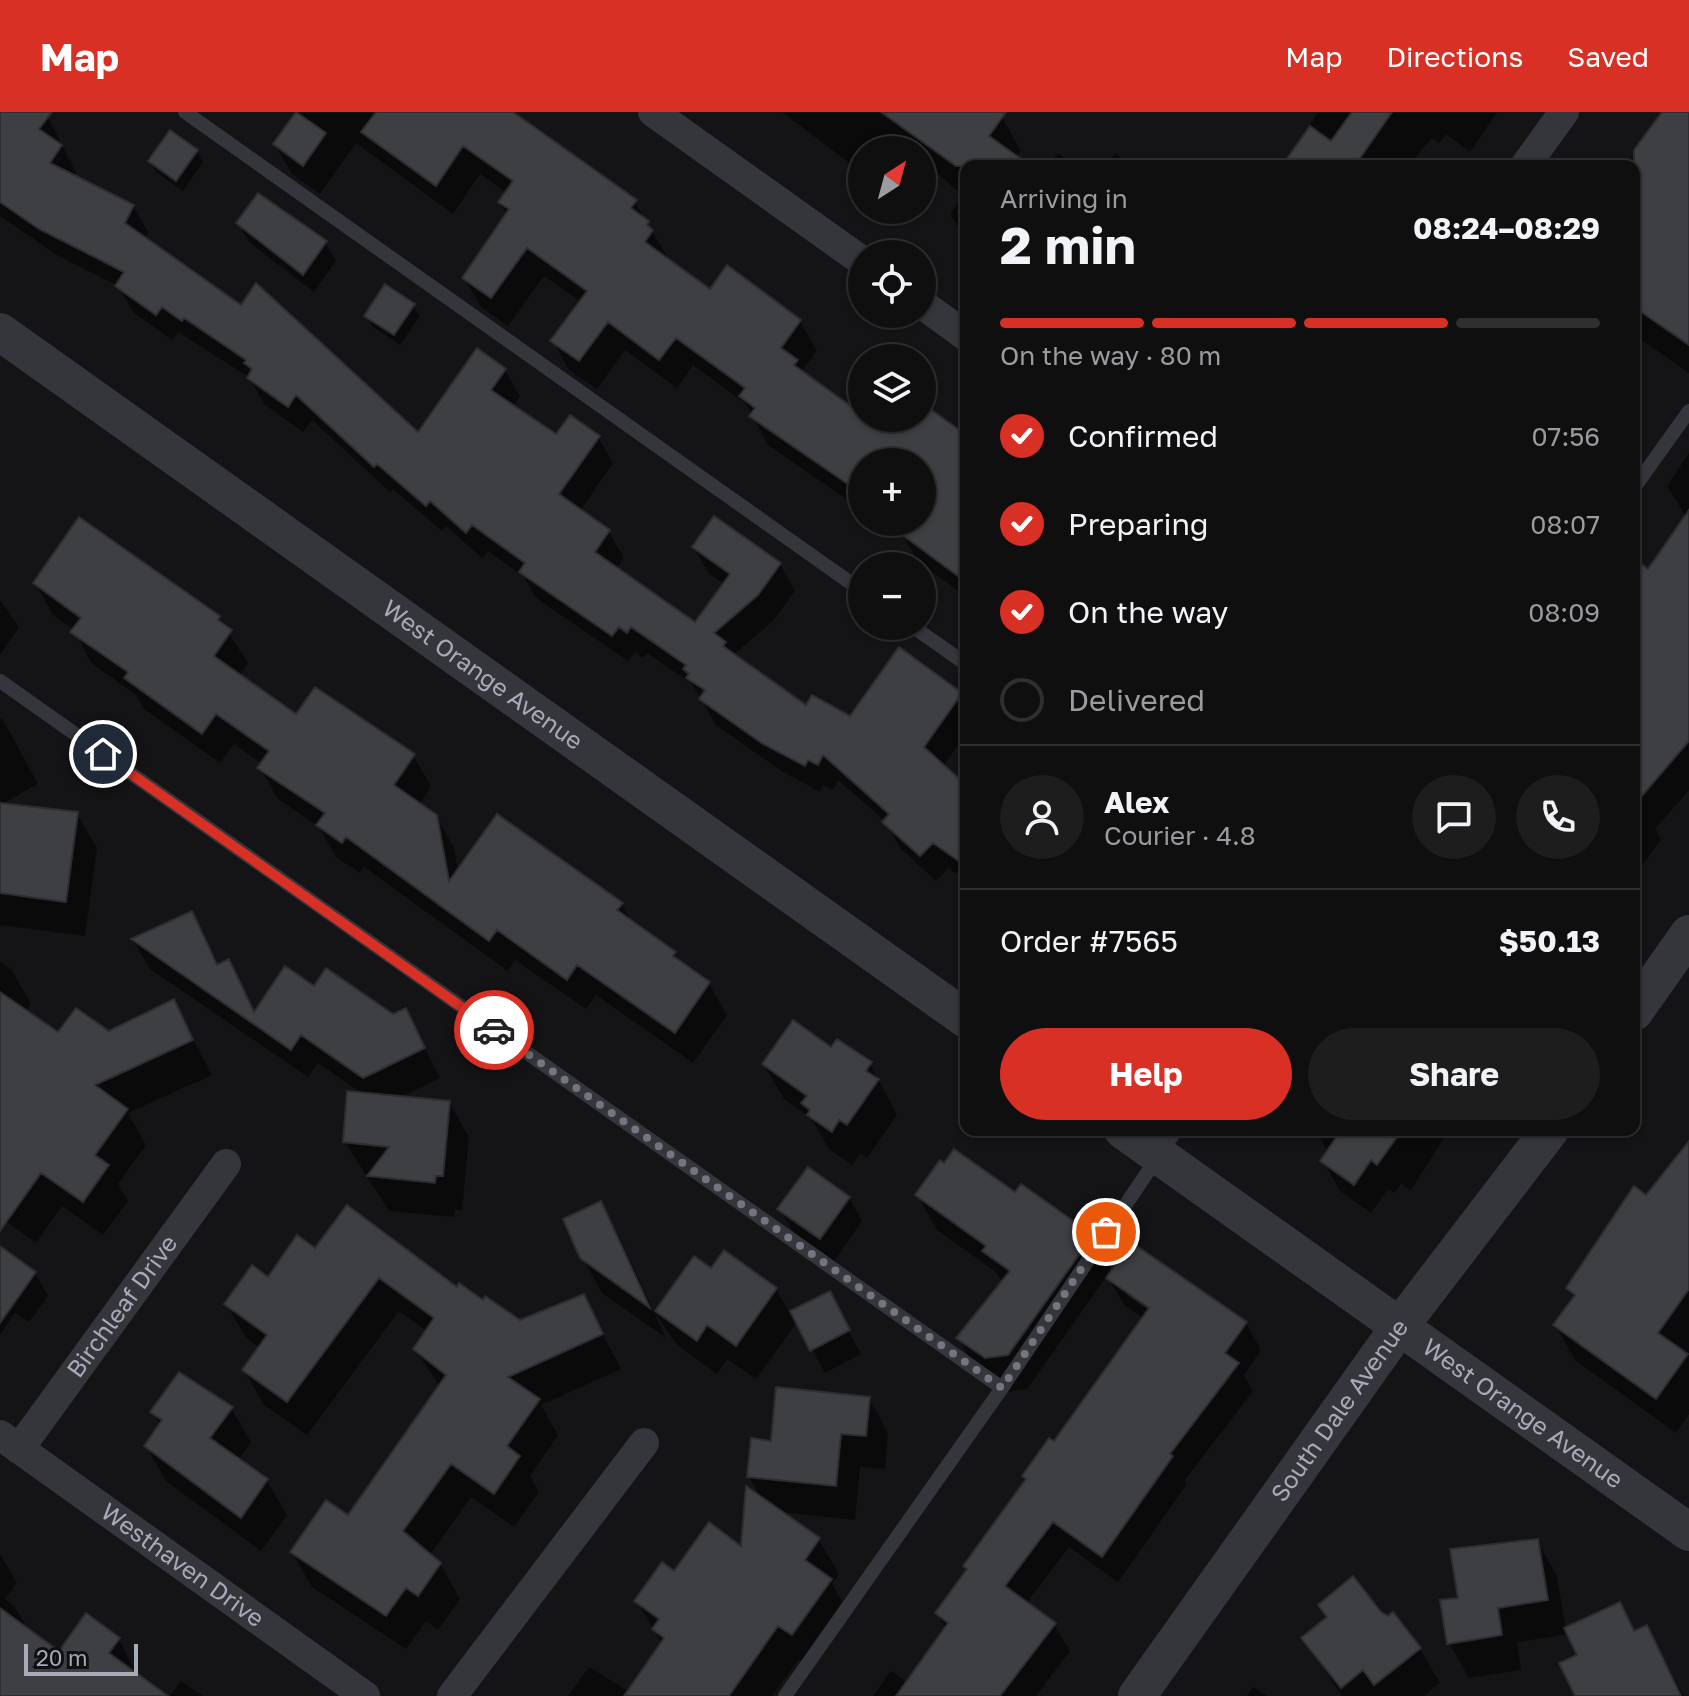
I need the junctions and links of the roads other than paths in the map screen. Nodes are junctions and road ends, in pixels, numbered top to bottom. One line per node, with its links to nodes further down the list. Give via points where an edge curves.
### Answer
1 (185, 112): 11 (lane)
2 (653, 112): 5 (street)
3 (1564, 112): 4 (street)
4 (1529, 160)
5 (848, 251)
6 (936, 314): 8 (street)
7 (0, 332): 17 (street, West Orange Avenue)
8 (960, 332)
9 (1689, 411): 10 (lane)
10 (1640, 480)
11 (848, 581)
12 (932, 640): 13 (lane)
13 (960, 660)
14 (0, 681): 23 (lane)
15 (1689, 934): 16 (street)
16 (1640, 1003)
17 (960, 1015)
18 (1145, 1136): 20 (street, West Orange Avenue)
19 (1545, 1136): 22 (street, South Dale Avenue)
20 (1167, 1142): 22 (street, West Orange Avenue); 23 (lane)
21 (226, 1164): 24 (street, Birchleaf Drive)
22 (1400, 1326): 26 (street, West Orange Avenue); 30 (street, South Dale Avenue)
23 (1002, 1388): 29 (lane)
24 (10, 1442): 27 (street, Westhaven Drive)
25 (644, 1443): 28 (street)
26 (1689, 1532)
27 (365, 1696)
28 (452, 1696)
29 (785, 1696)
30 (1137, 1696)

